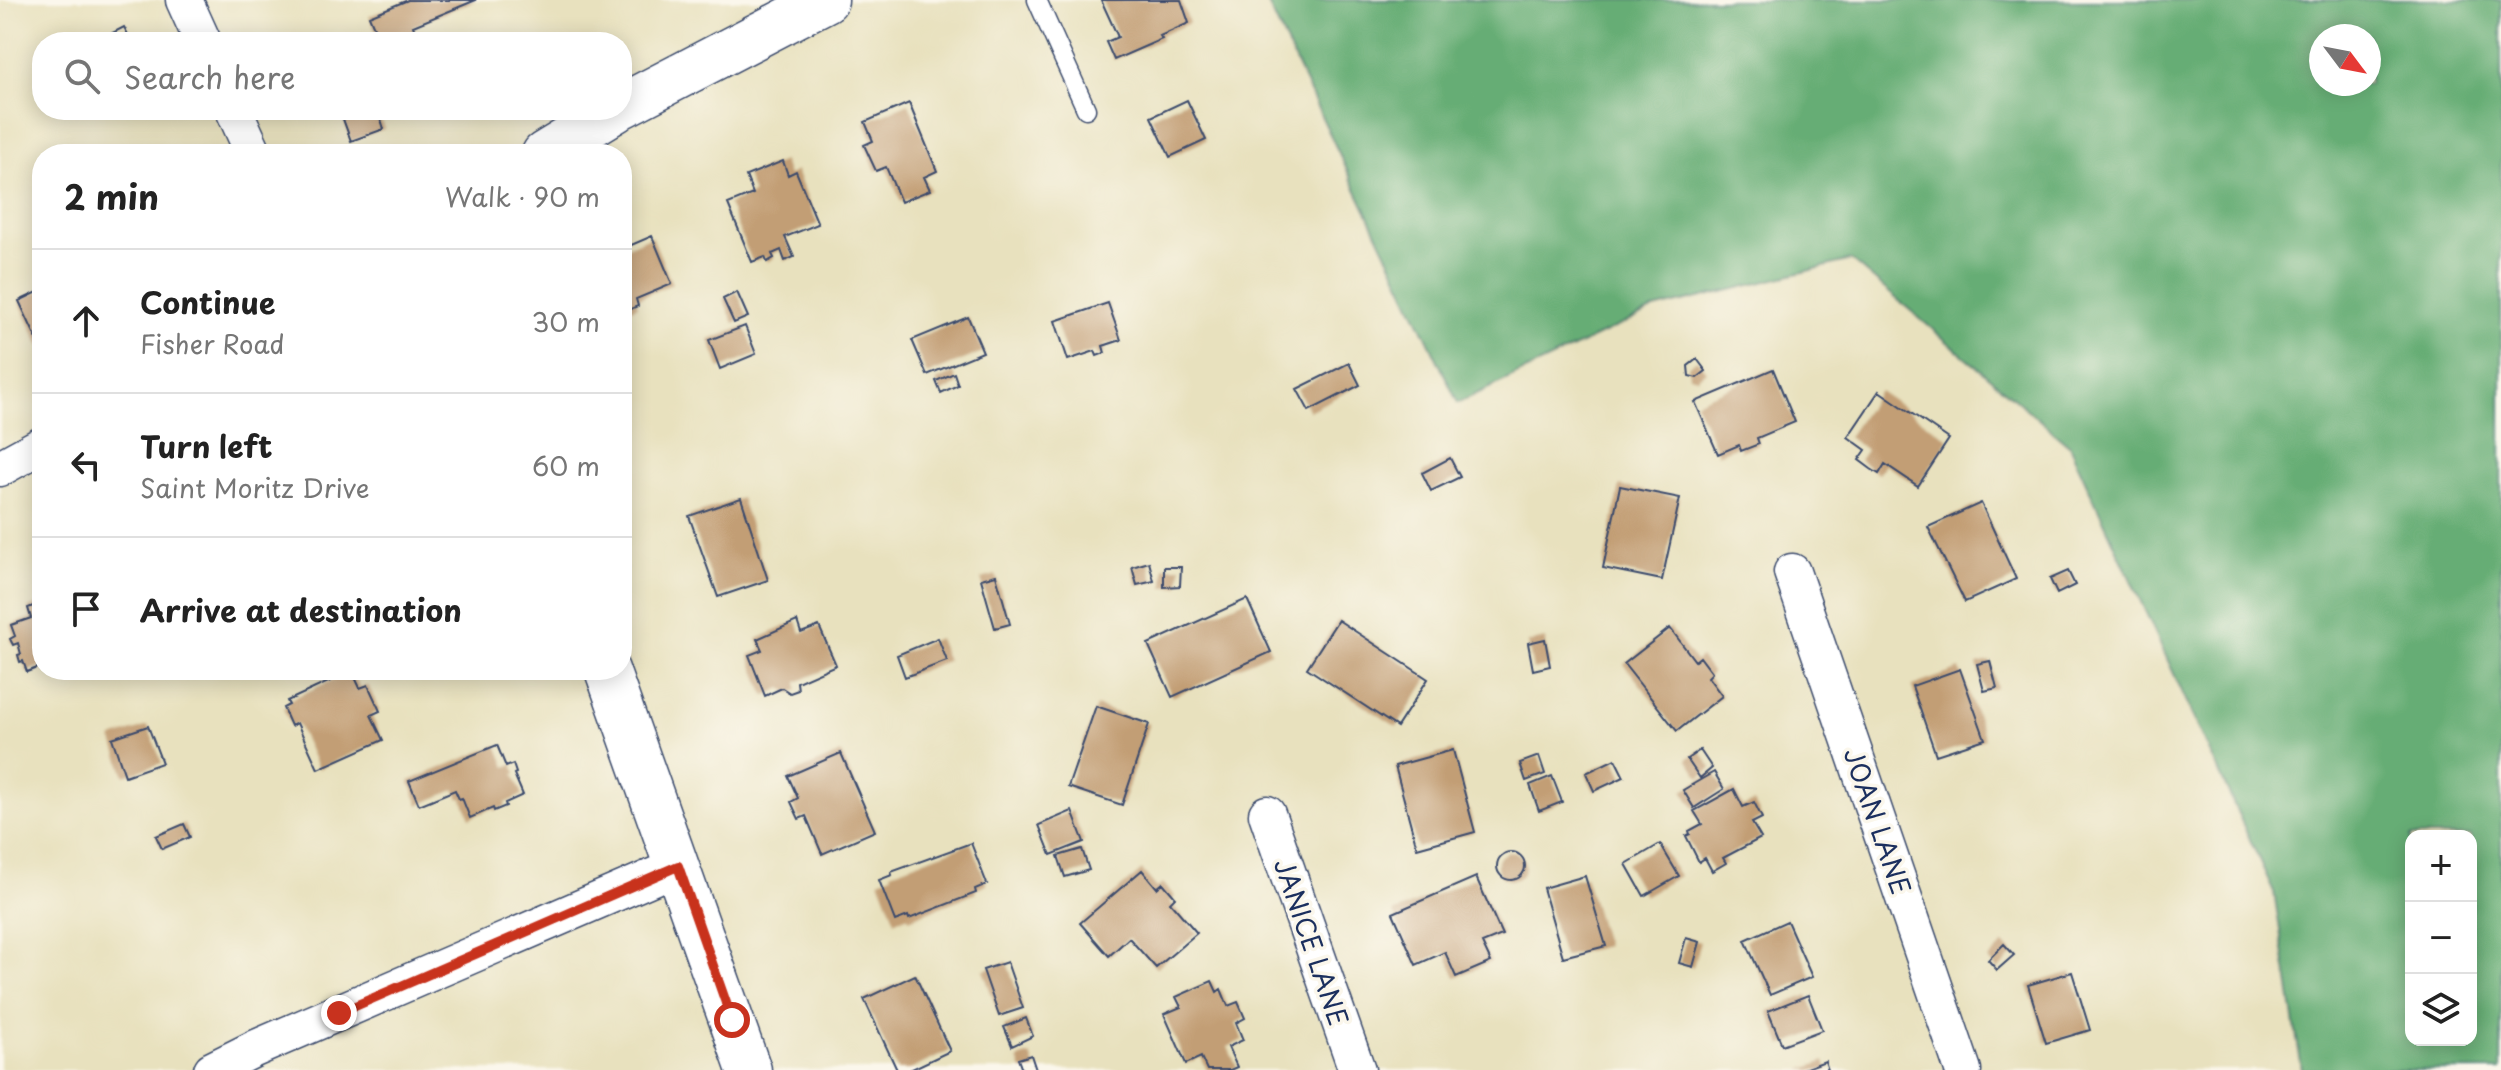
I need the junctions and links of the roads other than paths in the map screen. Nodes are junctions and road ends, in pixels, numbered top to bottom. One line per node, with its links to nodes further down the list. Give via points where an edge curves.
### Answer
1 (184, 0): 4 (street)
2 (826, 0): 5 (street)
3 (1037, 0): 6 (lane)
4 (198, 32)
5 (632, 101)
6 (1086, 109)
7 (239, 120): 9 (street)
8 (600, 120): 10 (street)
9 (249, 144)
10 (560, 144)
11 (32, 450): 12 (street)
12 (0, 468)
13 (1792, 572): 21 (street, JOAN LANE)
14 (611, 680): 16 (street)
15 (1267, 814): 20 (street, JANICE LANE)
16 (678, 866): 17 (street); 19 (street)
17 (258, 1060): 18 (street)
18 (212, 1070)
19 (749, 1070)
20 (1357, 1070)
21 (1963, 1070)

